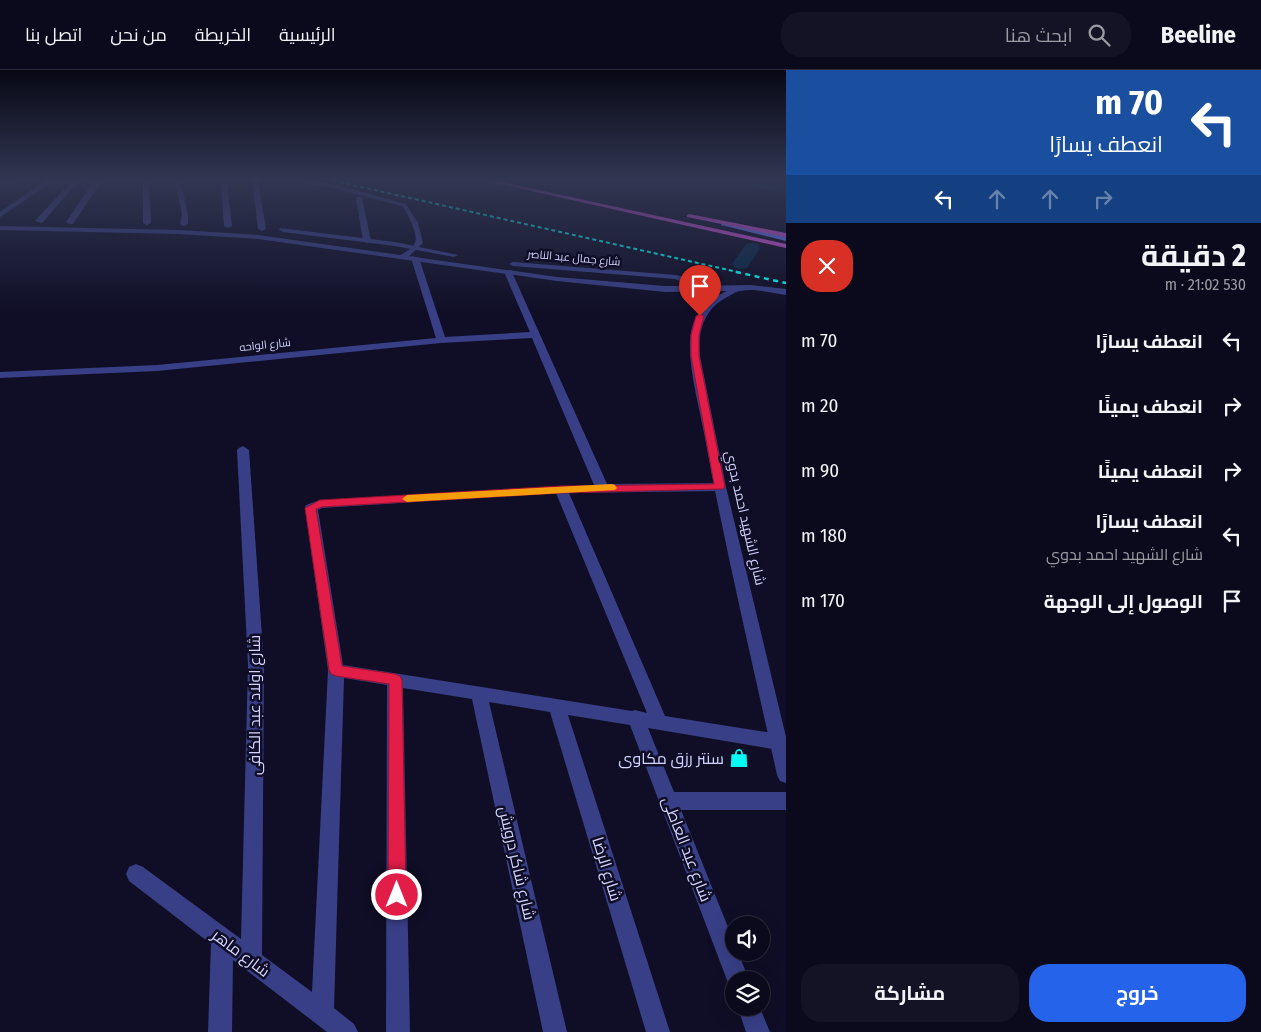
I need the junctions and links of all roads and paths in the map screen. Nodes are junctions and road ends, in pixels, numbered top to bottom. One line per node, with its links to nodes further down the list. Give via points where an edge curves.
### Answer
1 (223, 224): 8 (street)
2 (261, 224): 11 (street)
3 (364, 224): 14 (street)
4 (415, 224): 16 (street, via 419,240)
5 (685, 224): 15 (highway)
6 (727, 224): 13 (main road)
7 (729, 224): 12 (highway)
8 (236, 227)
9 (0, 228): 17 (street, شارع جمال عبد الناصر, via 258,237)
10 (254, 228): 11 (street)
11 (262, 229): 14 (street)
12 (786, 235)
13 (786, 239)
14 (367, 240): 16 (street)
15 (786, 246)
16 (414, 247): 17 (street); 18 (street)
17 (404, 256): 19 (street, شارع جمال عبد الناصر)
18 (459, 256)
19 (415, 258): 21 (street, شارع جمال عبد الناصر); 30 (street)
20 (479, 259): 22 (street, شارع جمال عبد الناصر)
21 (508, 272): 23 (street, شارع جمال عبد الناصر); 29 (street)
22 (584, 272): 23 (street); 28 (street, شارع جمال عبد الناصر, via 679,278 685,280)
23 (584, 281): 28 (street, شارع جمال عبد الناصر, via 679,289)
24 (740, 288): 25 (street); 26 (street); 28 (street)
25 (786, 292)
26 (725, 294): 27 (street); 28 (street)
27 (786, 298)
28 (699, 300): 33 (street, شارع الشهيد احمد بدوي, via 695,351)
29 (533, 335): 30 (street, شارع الواحه); 34 (street)
30 (441, 340): 31 (street, شارع الواحه, via 215,363)
31 (0, 375)
32 (243, 450): 48 (street, شارع اولاد عبد الكافى, via 256,664)
33 (720, 487): 34 (street); 42 (street, شارع الشهيد احمد بدوي)
34 (602, 488): 35 (street)
35 (561, 490): 36 (street, via 320,504 311,508); 41 (street)
36 (336, 670): 37 (street); 50 (street)
37 (395, 680): 38 (street); 54 (street)
38 (479, 694): 39 (street); 55 (street, شارع شاكر درويش)
39 (556, 705): 40 (street); 56 (street, شارع الرضا)
40 (635, 718): 41 (street); 44 (street, شارع عبد العاطى)
41 (659, 721): 42 (street)
42 (779, 742): 43 (street, شارع الشهيد احمد بدوي)
43 (786, 775)
44 (669, 801): 45 (street); 49 (street, شارع عبد العاطى)
45 (786, 801)
46 (136, 874): 47 (street, شارع ماهر)
47 (222, 939): 48 (street, شارع ماهر); 52 (street)
48 (251, 960): 50 (street, شارع ماهر)
49 (735, 971)
50 (322, 1015): 53 (street, شارع ماهر)
51 (752, 1016): 57 (street)
52 (220, 1032)
53 (346, 1032)
54 (398, 1032)
55 (555, 1032)
56 (658, 1032)
57 (758, 1032)

